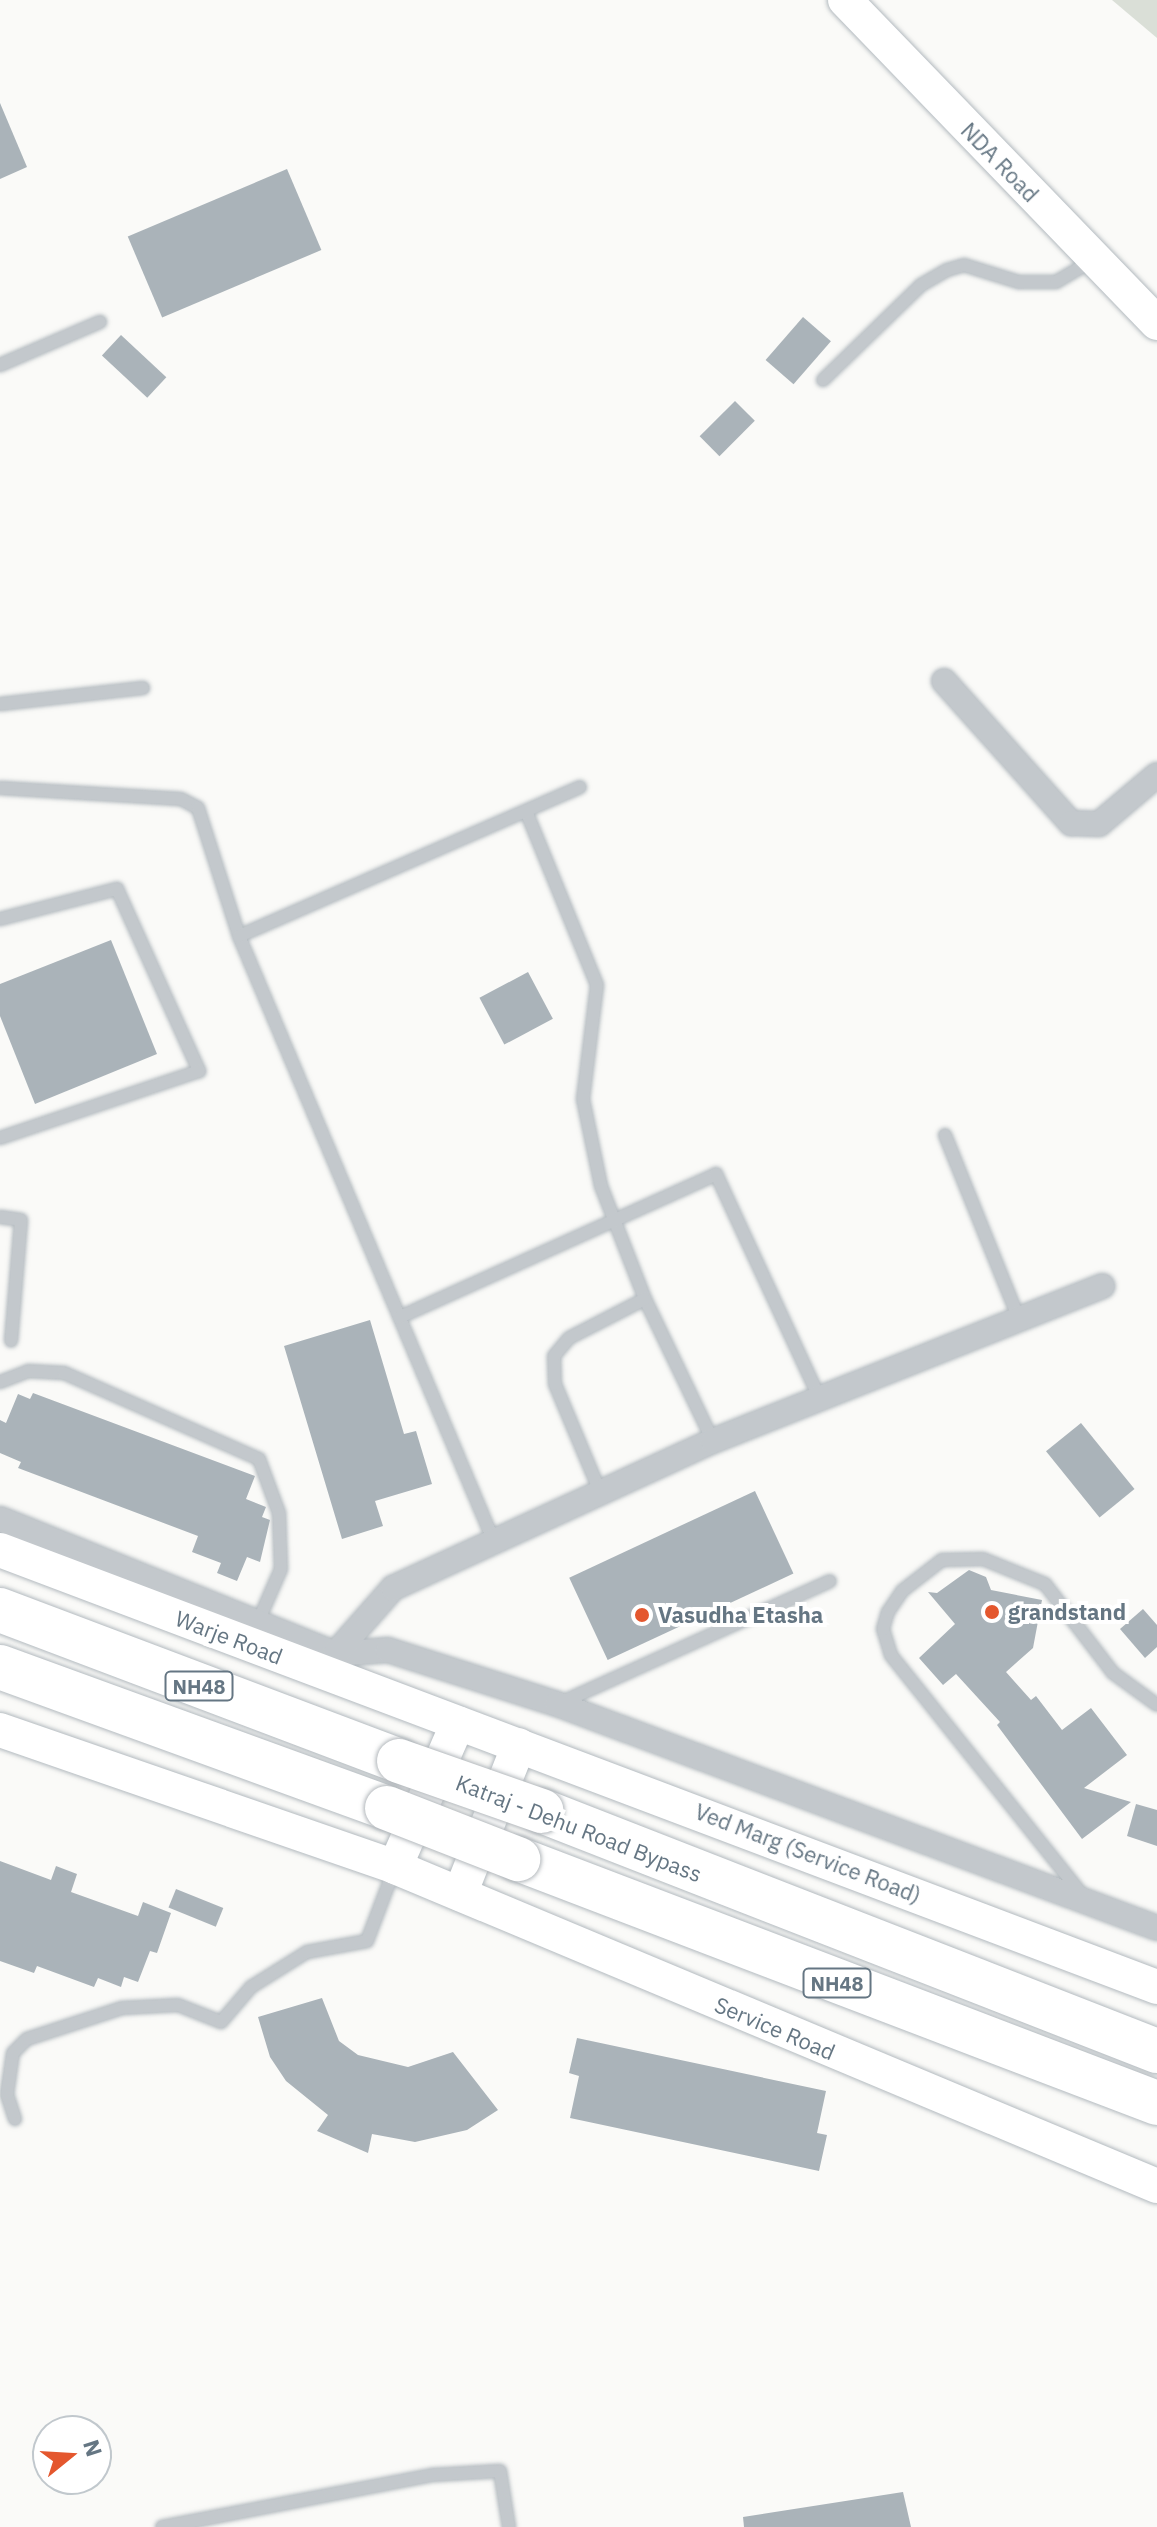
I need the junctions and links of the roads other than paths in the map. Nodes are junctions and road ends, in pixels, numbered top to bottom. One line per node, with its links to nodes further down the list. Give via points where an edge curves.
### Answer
1 (845, 0): 2 (street, NDA Road)
2 (1093, 260): 4 (street, NDA Road); 6 (lane, via 1056,282 1019,282 964,265 947,270 921,285)
3 (100, 322): 5 (lane)
4 (1157, 323)
5 (0, 365)
6 (823, 380)
7 (944, 681): 10 (street, via 1071,823 1099,824)
8 (143, 688): 9 (lane)
9 (0, 704)
10 (1157, 775)
11 (580, 787): 13 (lane)
12 (0, 788): 15 (lane, via 181,799 198,808)
13 (526, 811): 15 (lane); 19 (lane, via 595,974 598,1011 583,1121)
14 (0, 919): 17 (lane, via 117,889 199,1071)
15 (239, 936): 22 (lane)
16 (945, 1135): 23 (lane)
17 (0, 1138)
18 (0, 1217): 24 (lane, via 21,1220)
19 (612, 1219): 21 (lane); 22 (lane); 26 (lane, via 716,1174)
20 (1102, 1286): 23 (street)
21 (645, 1299): 27 (lane); 28 (lane, via 569,1338 554,1356 555,1384)
22 (400, 1317): 30 (lane)
23 (1019, 1319): 26 (street)
24 (11, 1341)
25 (0, 1382): 34 (lane, via 28,1371 64,1373 259,1459 279,1513 281,1569)
26 (820, 1399): 27 (street)
27 (713, 1441): 28 (street)
28 (601, 1494): 30 (street)
29 (0, 1519): 34 (street)
30 (495, 1544): 35 (street, via 393,1588)
31 (0, 1550): 35 (street, Warje Road)
32 (830, 1581): 37 (lane)
33 (0, 1610): 47 (highway, Katraj - Dehu Road Bypass / NH48, bridge, via 542,1811)
34 (258, 1622): 35 (street)
35 (324, 1662): 37 (street, via 388,1650); 39 (street, Warje Road)
36 (0, 1667): 48 (highway, NH48, bridge, via 387,1808)
37 (557, 1704): 44 (street)
38 (1157, 1705): 44 (lane, via 1113,1673 1045,1584 983,1559 942,1560 902,1591 888,1612 883,1629 891,1655)
39 (458, 1723): 41 (street, Ved Marg (Service Road)); 42 (street)
40 (0, 1730): 42 (street)
41 (519, 1745): 43 (street); 46 (street, Ved Marg (Service Road))
42 (395, 1867): 43 (street, Service Road); 49 (lane, via 367,1941 307,1952 251,1987 221,2022 178,2005 122,2008 27,2039 13,2053 7,2094)
43 (460, 1894): 50 (street, Service Road)
44 (1089, 1902): 45 (street)
45 (1157, 1928)
46 (1157, 1987)
47 (1157, 2051)
48 (1157, 2103)
49 (15, 2119)
50 (1157, 2186)
51 (162, 2527): 52 (lane, via 433,2475 500,2471)
52 (509, 2527)

